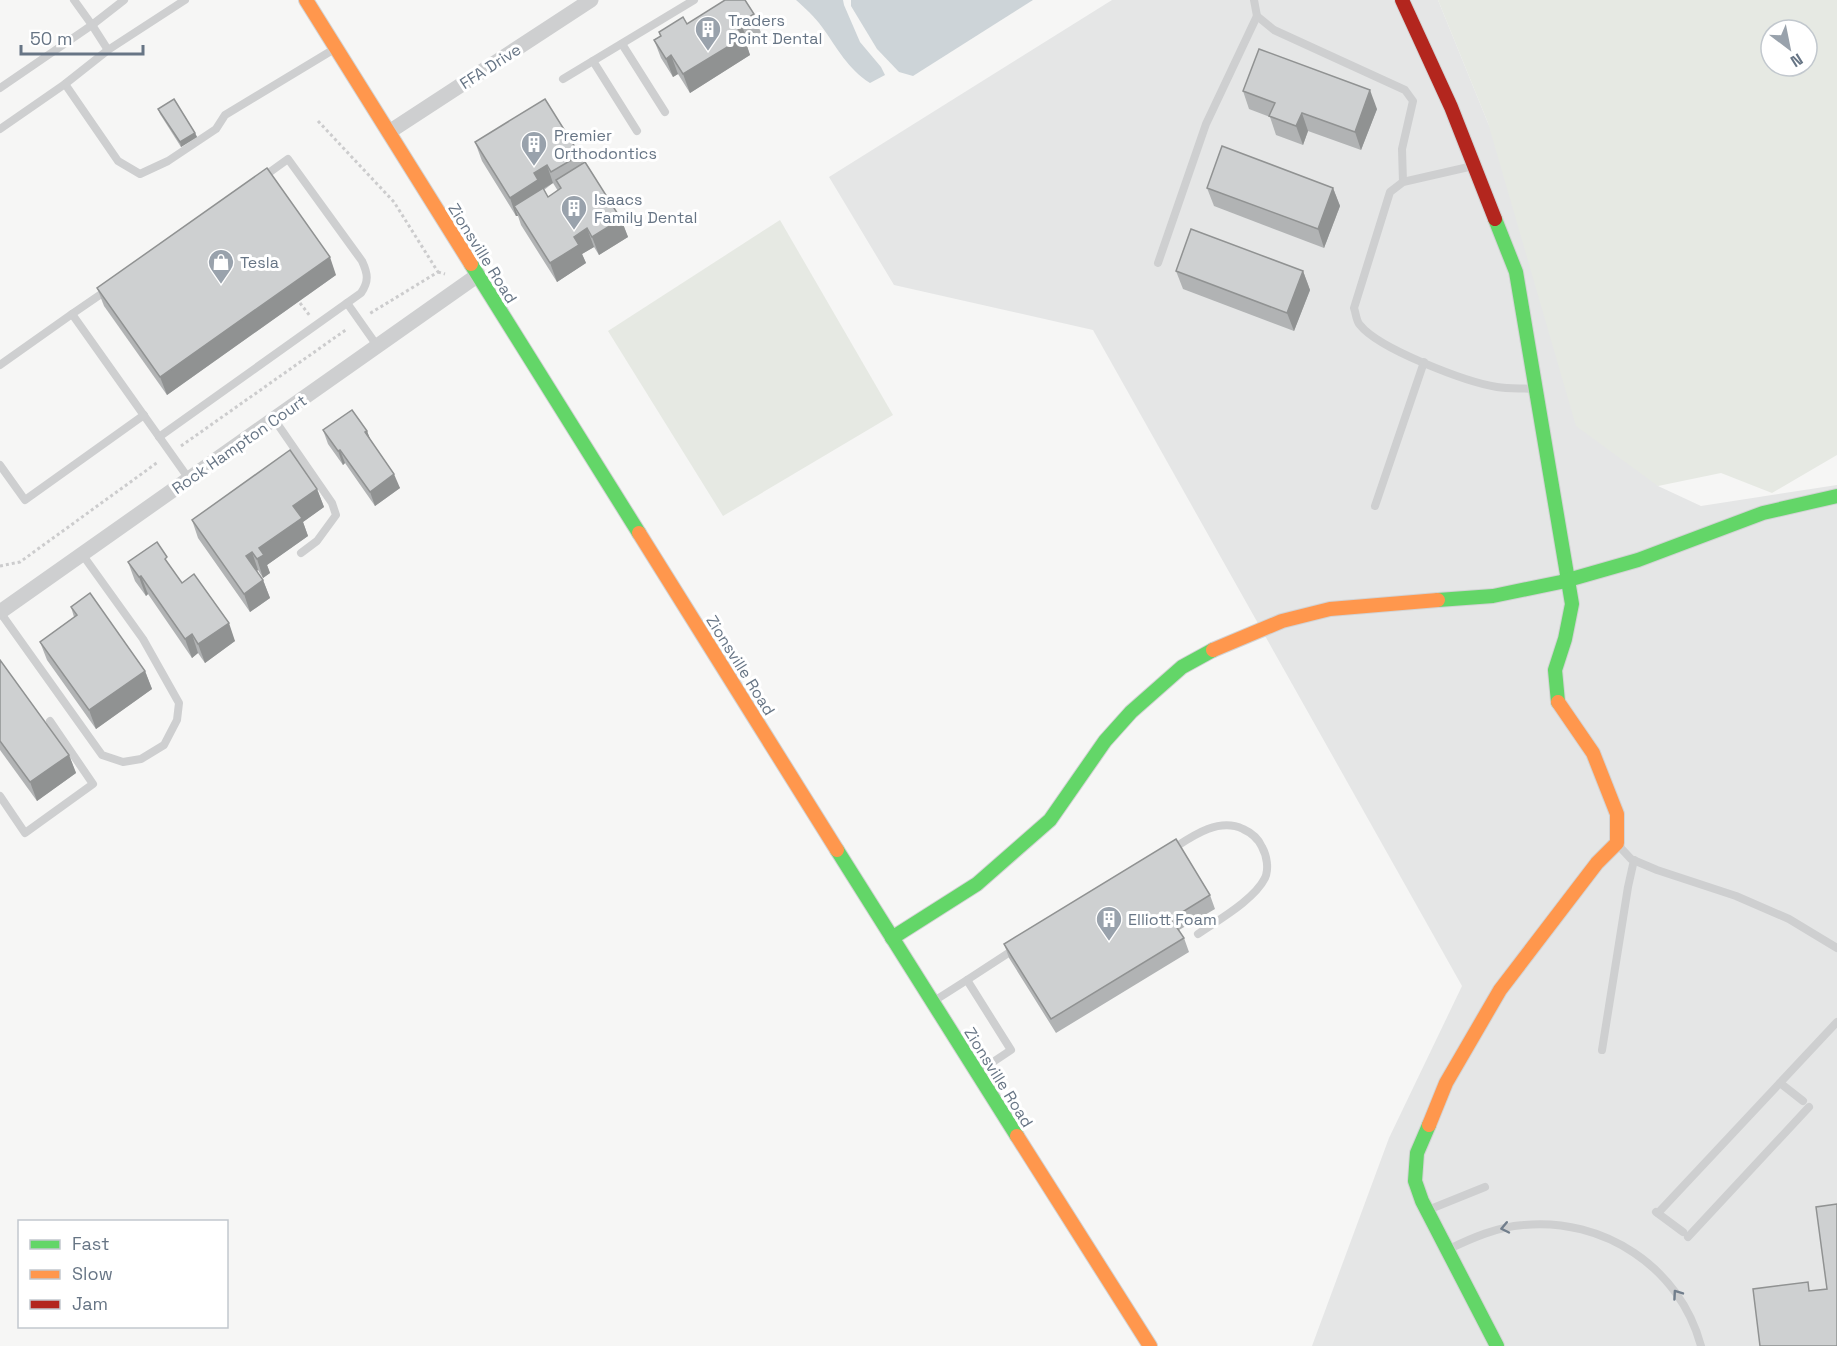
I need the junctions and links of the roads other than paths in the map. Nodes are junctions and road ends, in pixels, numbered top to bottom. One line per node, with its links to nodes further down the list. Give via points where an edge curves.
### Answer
1 (74, 0): 10 (lane)
2 (124, 0): 10 (lane)
3 (185, 0): 13 (lane)
4 (306, 0): 12 (street, Zionsville Road)
5 (591, 0): 21 (street, FFA Drive)
6 (694, 0): 11 (lane)
7 (1254, 0): 9 (lane)
8 (1402, 0): 22 (street)
9 (1257, 16): 24 (lane, via 1274,30 1405,90 1413,101 1402,149); 25 (lane, via 1206,124)
10 (92, 25): 13 (lane); 17 (lane)
11 (622, 44): 14 (lane); 18 (lane)
12 (336, 48): 16 (lane, via 225,115 216,129 168,161 140,174 118,161); 21 (street, Zionsville Road)
13 (108, 50): 16 (lane)
14 (594, 61): 15 (lane); 20 (lane)
15 (563, 79)
16 (65, 84): 19 (lane)
17 (0, 88)
18 (665, 112)
19 (0, 129)
20 (638, 130)
21 (389, 132): 26 (street, Zionsville Road)
22 (1474, 166): 24 (lane); 33 (street, via 1516,272)
23 (259, 180): 28 (lane, via 288,159 355,252 367,273 366,285)
24 (1403, 182): 31 (lane, via 1390,192 1354,308 1358,324 1373,337)
25 (1158, 263)
26 (478, 275): 30 (street, Rock Hampton Court); 51 (street, Zionsville Road)
27 (117, 282): 29 (lane)
28 (347, 303): 30 (lane); 36 (lane)
29 (72, 314): 32 (lane); 34 (lane)
30 (378, 347): 35 (street, Rock Hampton Court)
31 (1424, 362): 33 (lane, via 1450,375 1497,387); 40 (lane)
32 (0, 365)
33 (1536, 389): 43 (street)
34 (144, 415): 36 (lane); 37 (lane, via 25,500)
35 (274, 419): 38 (street, Rock Hampton Court); 41 (lane, via 332,503 336,515 317,542)
36 (159, 437): 38 (lane)
37 (0, 465)
38 (189, 478): 42 (street, Rock Hampton Court)
39 (1837, 496): 43 (street, via 1763,513 1638,560)
40 (1375, 506)
41 (301, 553)
42 (82, 554): 44 (street, Rock Hampton Court); 44 (lane, via 143,639 179,703 177,720 164,745 141,759 123,762 102,755)
43 (1568, 579): 47 (street, via 1572,604 1555,670 1558,704 1593,753 1617,814); 51 (street, via 1493,596 1330,609 1282,621 1221,646 1174,673 1131,712 1105,741 1050,820 977,884)
44 (0, 612)
45 (50, 721): 46 (lane, via 93,784 25,833)
46 (0, 796)
47 (1617, 843): 49 (lane); 61 (street, via 1597,863 1500,990 1446,1083 1417,1153 1415,1181)
48 (1159, 856): 50 (lane, via 1221,824 1235,825 1251,833 1264,850 1268,865 1255,891)
49 (1634, 861): 53 (lane, via 1736,896); 57 (lane)
50 (1198, 934)
51 (892, 938): 55 (street, Zionsville Road)
52 (1026, 941): 54 (lane)
53 (1837, 948)
54 (967, 980): 55 (lane); 58 (lane, via 1011,1050)
55 (932, 1002): 58 (street, Zionsville Road)
56 (1837, 1022): 59 (lane)
57 (1602, 1050)
58 (977, 1073): 63 (street, Zionsville Road)
59 (1780, 1083): 59 (lane, via 1806,1104 1685,1234 1657,1213)
60 (1485, 1187): 61 (lane)
61 (1427, 1210): 62 (street)
62 (1448, 1250): 64 (street); 65 (lane, one-way to 62, via 1686,1308 1671,1285 1632,1251 1604,1236 1577,1227 1522,1225 1494,1230)
63 (1150, 1346)
64 (1497, 1346)
65 (1701, 1346)

